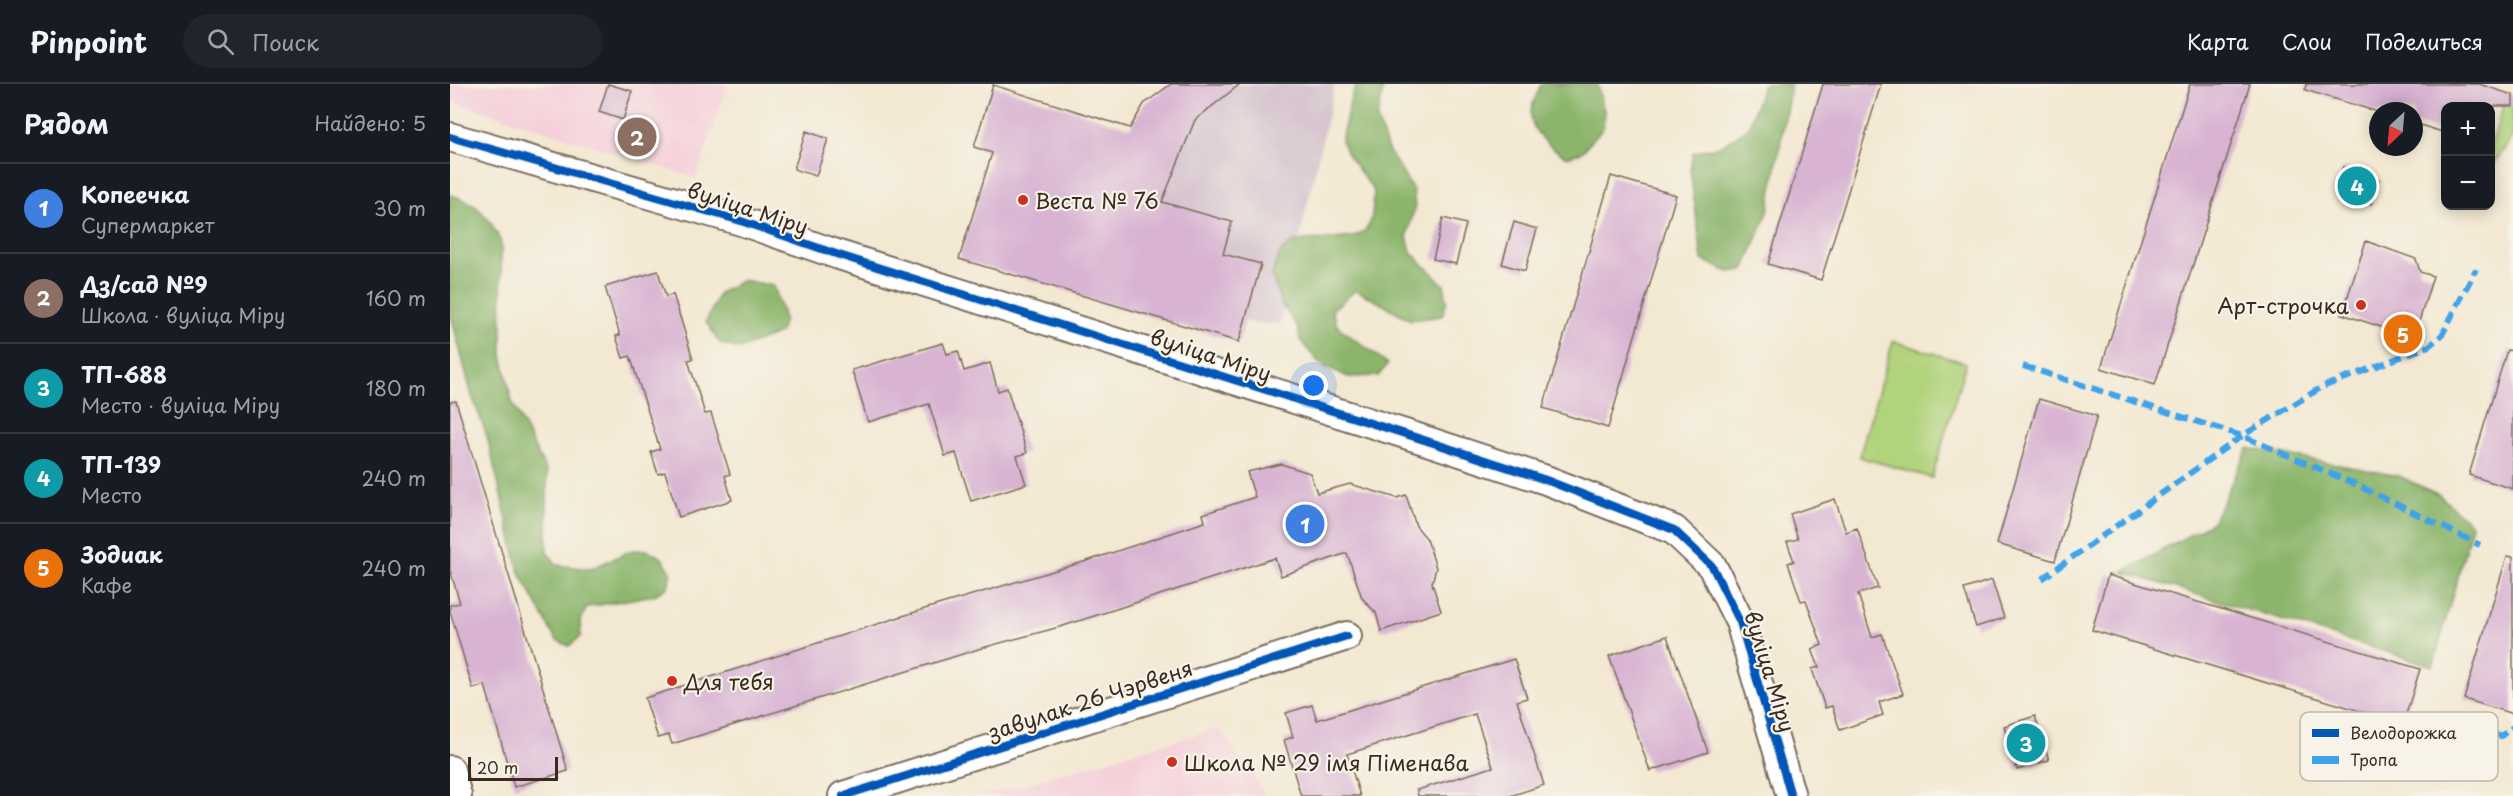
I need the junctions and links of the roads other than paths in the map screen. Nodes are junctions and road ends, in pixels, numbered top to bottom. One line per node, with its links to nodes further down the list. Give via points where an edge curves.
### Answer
1 (450, 137): 6 (street, вуліца Міру, via 741,221 1546,480 1674,530 1712,566 1740,622)
2 (1347, 636): 5 (street, завулак 26 Чэрвеня)
3 (450, 770): 4 (street)
4 (457, 796)
5 (843, 796)
6 (1791, 796)

